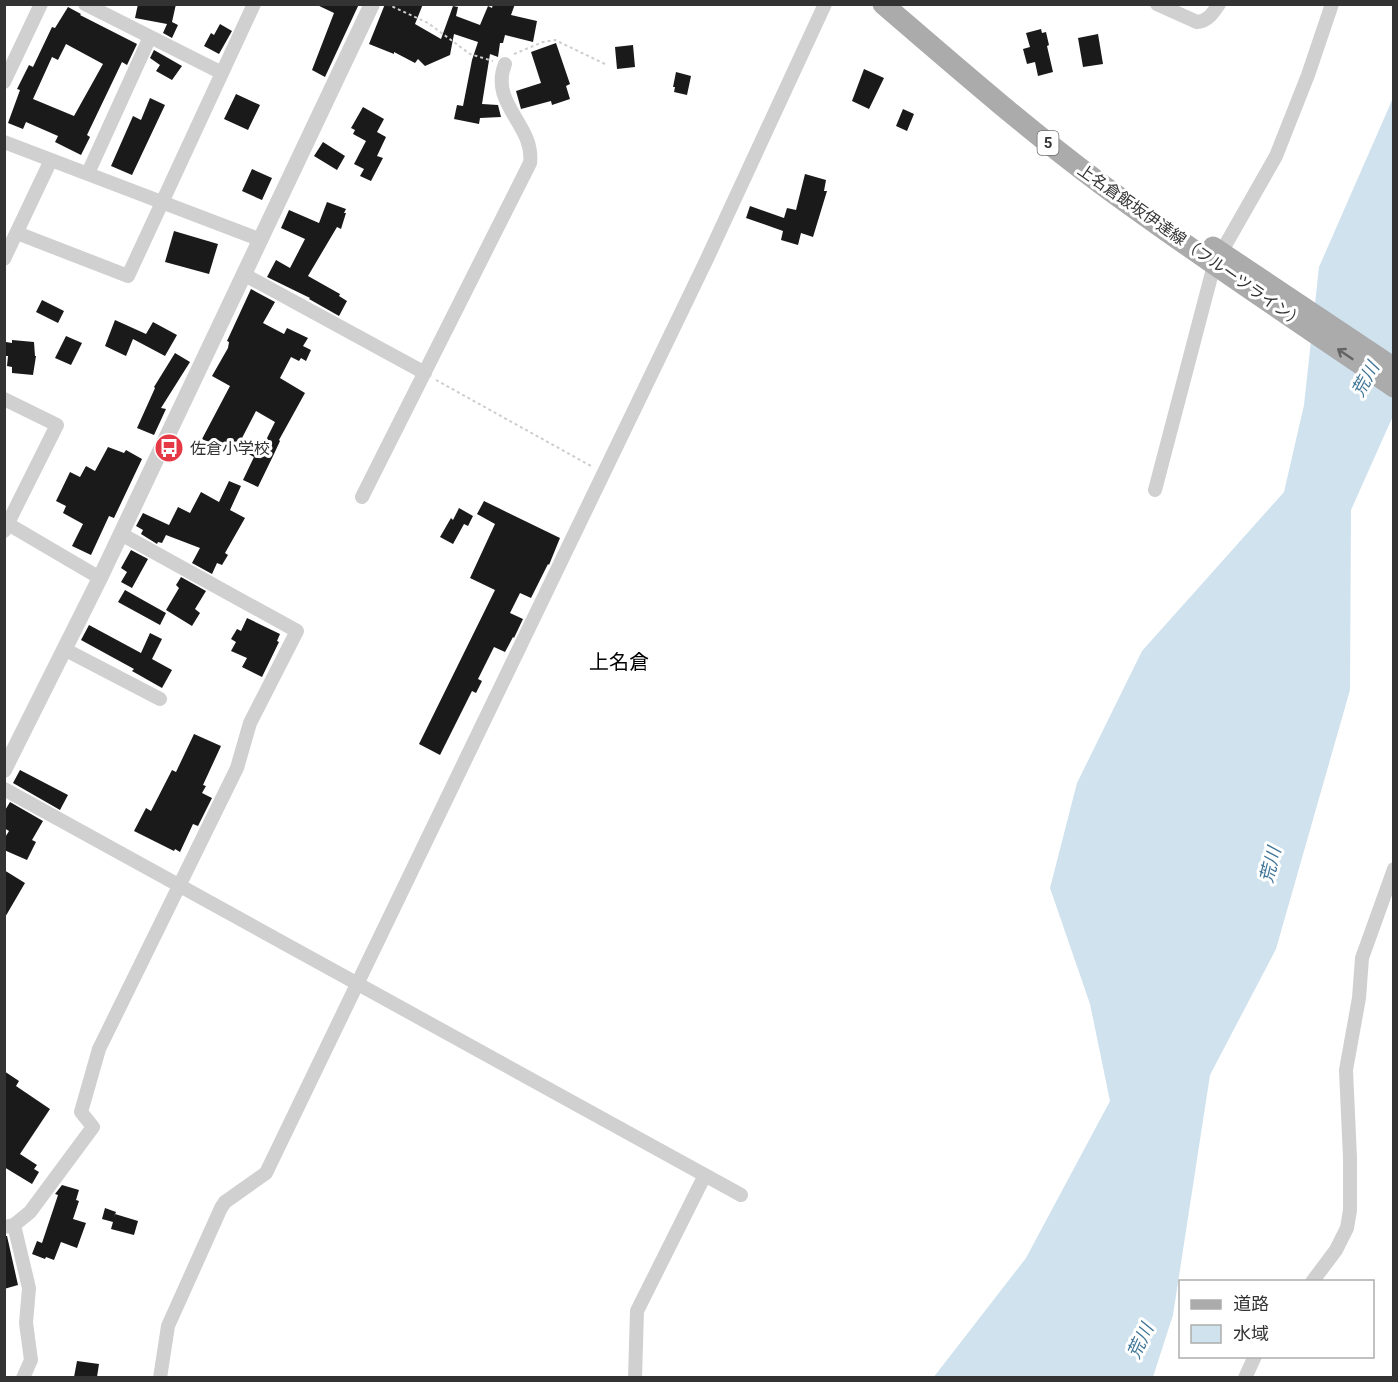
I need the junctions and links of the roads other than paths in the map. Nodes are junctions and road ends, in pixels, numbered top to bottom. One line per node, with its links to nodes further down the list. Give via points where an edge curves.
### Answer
1 (41, 4): 14 (street)
2 (85, 4): 11 (street)
3 (254, 4): 13 (street)
4 (372, 4): 20 (street)
5 (825, 4): 39 (street, via 706,261)
6 (883, 4): 22 (main road, 上名倉飯坂伊達線（フルーツライン） / 5, via 1024,125 1101,184)
7 (904, 4): 22 (main road, 上名倉飯坂伊達線（フルーツライン） / 5, via 1041,122)
8 (1157, 4): 9 (street, via 1197,22 1211,16)
9 (1219, 4)
10 (1332, 4): 22 (street, via 1276,156)
11 (150, 37): 13 (street); 17 (street)
12 (505, 64): 25 (street, via 503,98 529,141 530,163)
13 (222, 73): 18 (street)
14 (4, 82)
15 (4, 142): 16 (street)
16 (51, 160): 17 (street); 19 (street)
17 (88, 174): 18 (street)
18 (162, 202): 19 (street, via 128,276); 20 (street)
19 (17, 233): 21 (street)
20 (261, 240): 23 (street)
21 (4, 259)
22 (1222, 261): 24 (main road, 上名倉飯坂伊達線（フルーツライン） / 5); 26 (main road, 上名倉飯坂伊達線（フルーツライン） / 5, one-way to 22); 28 (street)
23 (244, 275): 25 (street); 31 (street)
24 (1394, 368)
25 (425, 373): 29 (street)
26 (1394, 387)
27 (4, 399): 30 (street, via 57,426)
28 (1155, 490)
29 (363, 497)
30 (6, 527): 32 (street)
31 (121, 534): 32 (street); 38 (street, via 297,631 250,723 237,768)
32 (100, 578): 33 (street)
33 (64, 649): 34 (street); 35 (street)
34 (160, 699)
35 (4, 770)
36 (4, 789): 38 (street)
37 (1394, 869): 43 (street, via 1362,958 1346,1070 1350,1189 1347,1228)
38 (178, 885): 39 (street); 42 (street, via 99,1049 81,1112 93,1127 30,1212)
39 (357, 983): 40 (street); 46 (street, via 266,1173 221,1208 168,1326)
40 (705, 1175): 41 (street); 47 (street, via 637,1311)
41 (741, 1195)
42 (9, 1226): 45 (street, via 29,1288 26,1323 31,1360)
43 (1313, 1280)
44 (1255, 1358): 48 (street)
45 (23, 1377)
46 (160, 1377)
47 (635, 1377)
48 (1245, 1377)

